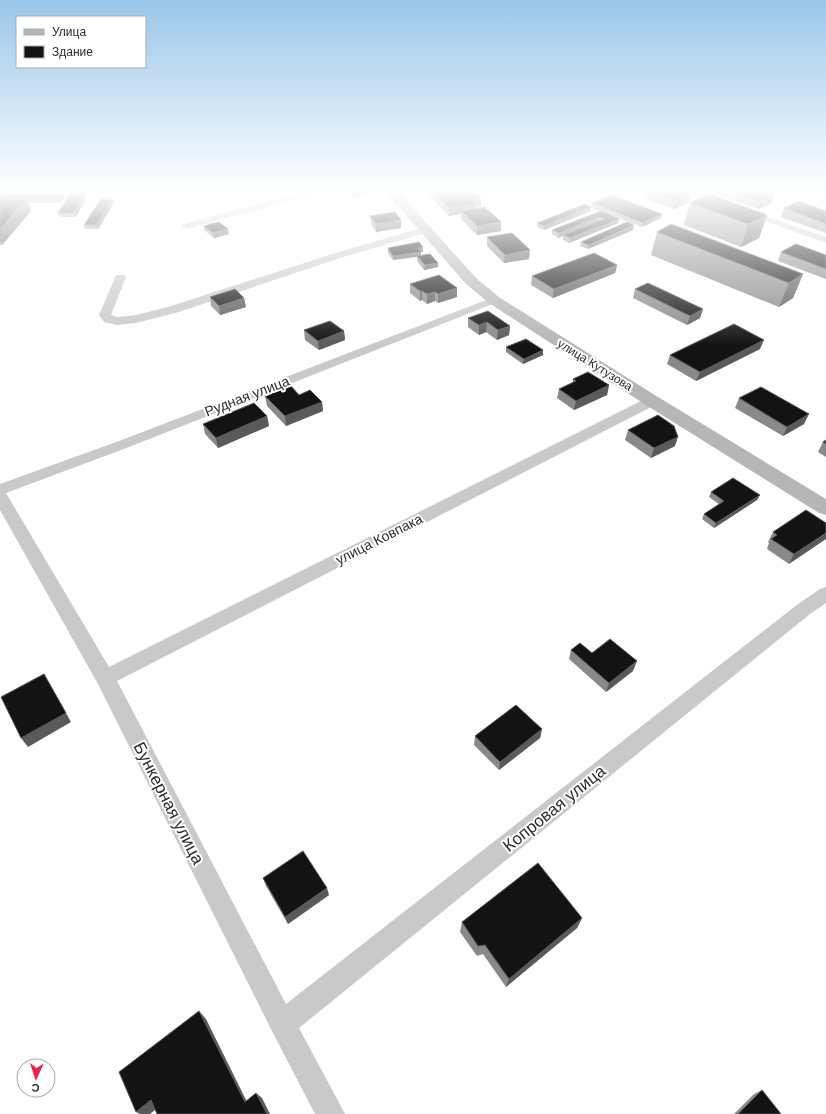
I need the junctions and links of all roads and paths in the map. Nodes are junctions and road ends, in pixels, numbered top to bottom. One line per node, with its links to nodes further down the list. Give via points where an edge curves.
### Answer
1 (385, 242): 3 (street, via 175,309 117,321 108,319 105,315)
2 (437, 242): 4 (main road, улица Кутузова, via 471,280)
3 (120, 276)
4 (494, 300): 5 (main road, улица Кутузова); 6 (street, Рудная улица)
5 (652, 401): 8 (main road, улица Кутузова); 10 (street, улица Ковпака)
6 (0, 490)
7 (0, 496): 10 (street, Бункерная улица)
8 (826, 508)
9 (826, 594): 11 (street, Копровая улица, via 786,623)
10 (105, 678): 11 (street, Бункерная улица)
11 (282, 1024): 12 (street, Бункерная улица)
12 (331, 1114)

